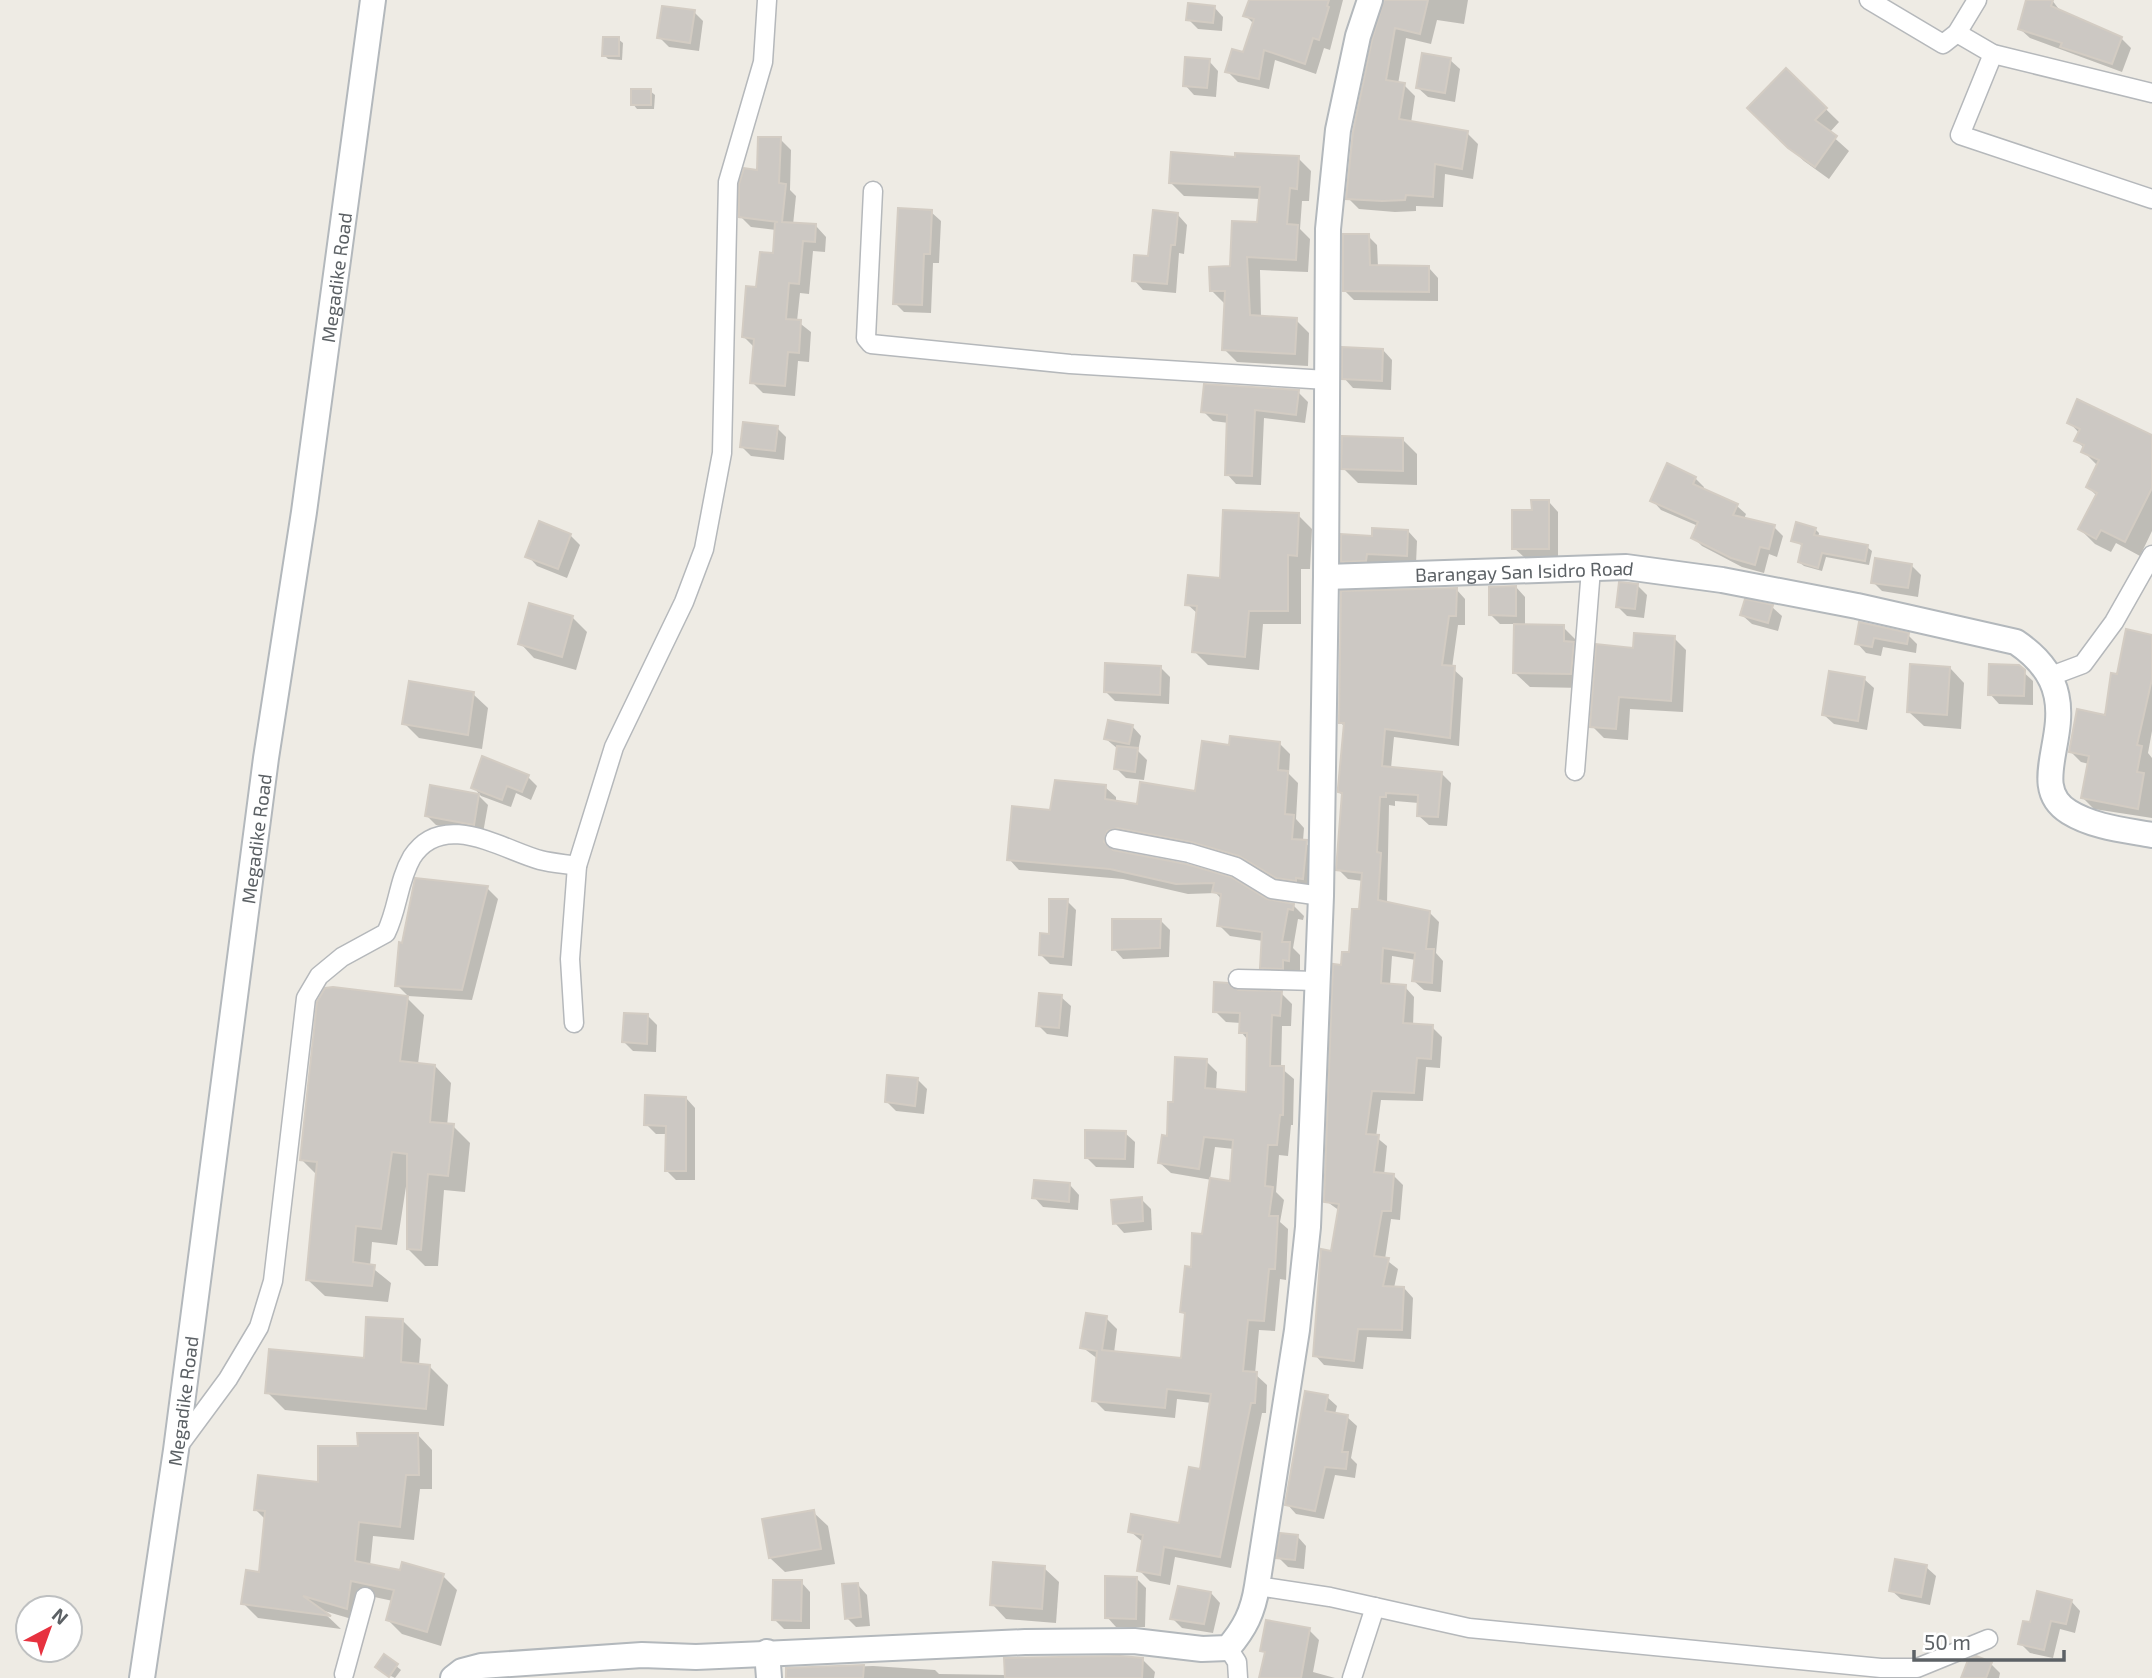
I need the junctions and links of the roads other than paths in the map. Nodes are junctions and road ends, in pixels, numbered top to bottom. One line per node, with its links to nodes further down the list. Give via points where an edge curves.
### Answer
1 (373, 0): 24 (street, Megadike Road, via 264,772)
2 (768, 0): 19 (street, via 763,62 728,181 722,453 704,549 684,602 614,747)
3 (1370, 0): 11 (street, via 1338,130 1328,229)
4 (1869, 0): 6 (street, via 1943,44)
5 (1970, 2): 6 (street)
6 (1957, 33): 7 (street)
7 (1993, 54): 8 (street); 10 (street, via 1960,135)
8 (2152, 93)
9 (873, 191): 11 (street, via 866,338 871,344 1070,365)
10 (2152, 199)
11 (1327, 380): 14 (street)
12 (2152, 555): 15 (street, via 2114,622 2083,664)
13 (1591, 569): 14 (street, Barangay San Isidro Road); 15 (street, Barangay San Isidro Road, via 1626,567 1722,580 2017,642 2036,656); 16 (street)
14 (1326, 577): 20 (street)
15 (2051, 676): 17 (street, Barangay San Isidro Road, via 2059,695 2060,720 2050,778 2061,805 2106,826)
16 (1575, 771)
17 (2152, 835)
18 (1115, 839): 20 (street, via 1236,867 1272,889)
19 (577, 866): 23 (street, via 570,959); 24 (street, via 539,860 483,836 436,838 421,846 407,868 386,933 342,957 312,985 295,1074 273,1281 259,1328)
20 (1321, 896): 22 (street)
21 (1238, 979): 22 (street)
22 (1316, 981): 25 (street, via 1308,1227 1297,1331)
23 (574, 1023)
24 (176, 1450): 32 (street, Megadike Road)
25 (1257, 1586): 27 (street); 29 (street, via 1253,1612)
26 (365, 1597): 31 (street)
27 (1376, 1607): 28 (street, via 1469,1628 1881,1668 1917,1668); 36 (street)
28 (1988, 1639)
29 (1228, 1648): 30 (street, via 1134,1641); 35 (street, via 1237,1662)
30 (767, 1652): 33 (street, via 481,1666); 34 (street)
31 (346, 1677)
32 (142, 1678)
33 (453, 1678)
34 (769, 1678)
35 (1238, 1678)
36 (1352, 1678)

